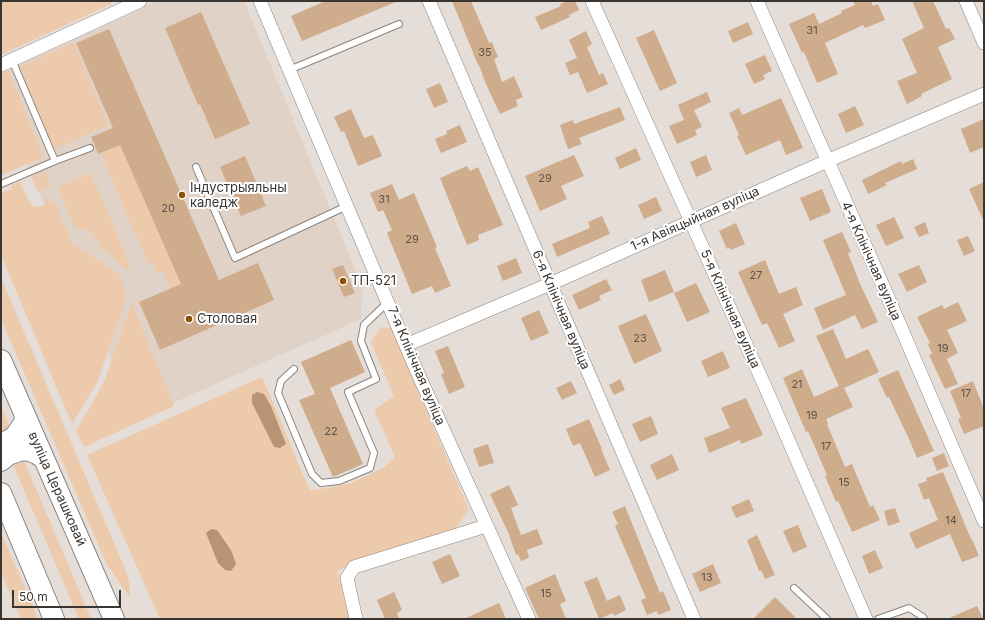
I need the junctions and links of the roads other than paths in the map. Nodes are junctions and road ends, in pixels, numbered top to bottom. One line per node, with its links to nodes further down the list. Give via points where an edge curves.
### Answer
1 (260, 1): 10 (street, 7-я Клінічная вуліца)
2 (429, 1): 19 (street, 6-я Клінічная вуліца)
3 (592, 1): 18 (street, 5-я Клінічная вуліца)
4 (757, 1): 14 (street, 4-я Клінічная вуліца)
5 (966, 1): 8 (street)
6 (136, 2): 9 (street)
7 (399, 24): 10 (lane)
8 (984, 43)
9 (6, 63): 13 (lane)
10 (289, 70): 17 (street, 7-я Клінічная вуліца)
11 (984, 94): 14 (street, 1-я Авіяцыйная вуліца)
12 (90, 148): 13 (lane)
13 (55, 161): 16 (lane)
14 (827, 161): 18 (street, 1-я Авіяцыйная вуліца); 29 (street, 4-я Клінічная вуліца)
15 (196, 166): 17 (lane, via 235,258)
16 (1, 184)
17 (347, 206): 20 (street, 7-я Клінічная вуліца)
18 (690, 221): 19 (street, 1-я Авіяцыйная вуліца); 38 (street, 5-я Клінічная вуліца)
19 (550, 284): 21 (street, 1-я Авіяцыйная вуліца); 36 (street, 6-я Клінічная вуліца)
20 (388, 302): 21 (street, 7-я Клінічная вуліца); 23 (lane, via 364,325 361,341 376,379 348,392 374,452 370,468 339,481 321,483 312,474 278,393 281,381)
21 (406, 345): 30 (street, 7-я Клінічная вуліца)
22 (1, 360): 24 (main road, вуліца Церашковай)
23 (294, 369)
24 (25, 415): 25 (main road, via 15,436); 26 (main road, вуліца Церашковай)
25 (1, 443)
26 (43, 458): 27 (main road, via 22,450 8,455); 33 (main road, вуліца Церашковай)
27 (1, 461)
28 (1, 494): 32 (main road)
29 (984, 521)
30 (486, 526): 34 (street, via 354,567 347,578); 35 (street, 7-я Клінічная вуліца)
31 (794, 588): 37 (lane)
32 (54, 619)
33 (114, 619)
34 (356, 619)
35 (529, 619)
36 (694, 619)
37 (827, 619)
38 (866, 619)
39 (878, 619): 40 (lane, via 909,608)
40 (924, 619)

